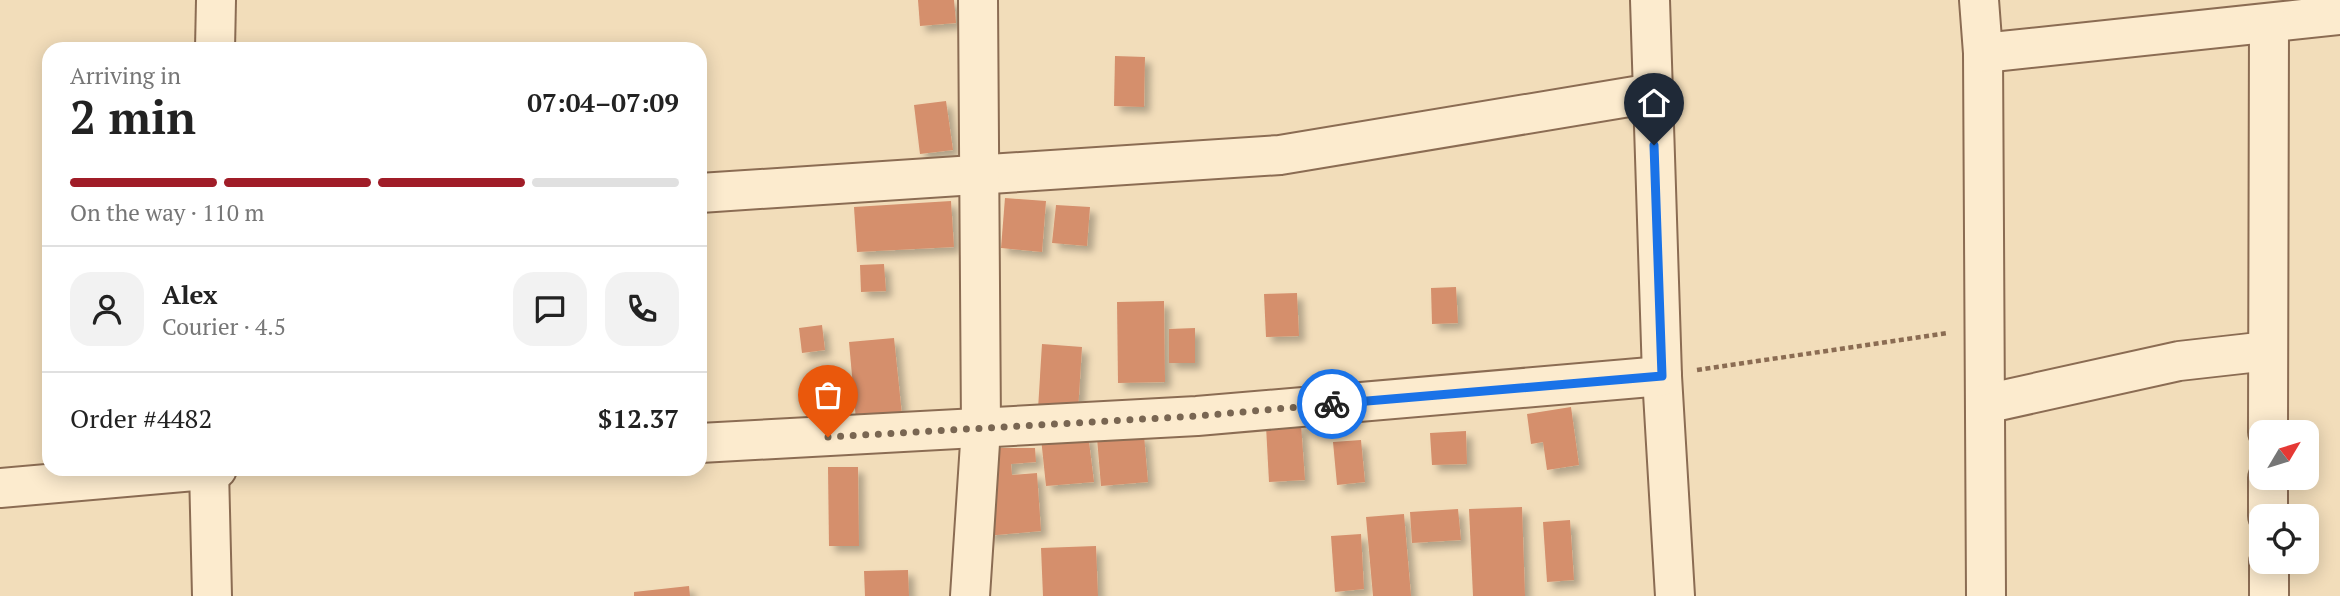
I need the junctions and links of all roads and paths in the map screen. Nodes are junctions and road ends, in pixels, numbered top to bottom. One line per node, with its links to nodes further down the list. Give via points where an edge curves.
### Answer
1 (216, 0): 7 (street)
2 (978, 0): 10 (street)
3 (1650, 0): 9 (street)
4 (1979, 0): 8 (street)
5 (2340, 15): 6 (street)
6 (2269, 24): 8 (street); 13 (street)
7 (215, 42)
8 (1983, 53): 12 (street)
9 (1653, 93): 10 (street, via 1280,155); 14 (street)
10 (979, 173): 11 (street); 17 (street)
11 (707, 192)
12 (1984, 328): 14 (path); 15 (street)
13 (2268, 351): 15 (street, via 2179,361); 16 (street)
14 (1662, 376): 17 (street, via 1197,416); 25 (street)
15 (1984, 404): 26 (street)
16 (2268, 420)
17 (981, 428): 18 (street); 24 (street)
18 (707, 443)
19 (132, 476): 21 (street)
20 (209, 476): 23 (street)
21 (0, 488)
22 (2269, 574): 27 (street)
23 (212, 596)
24 (970, 596)
25 (1675, 596)
26 (1986, 596)
27 (2269, 596)

